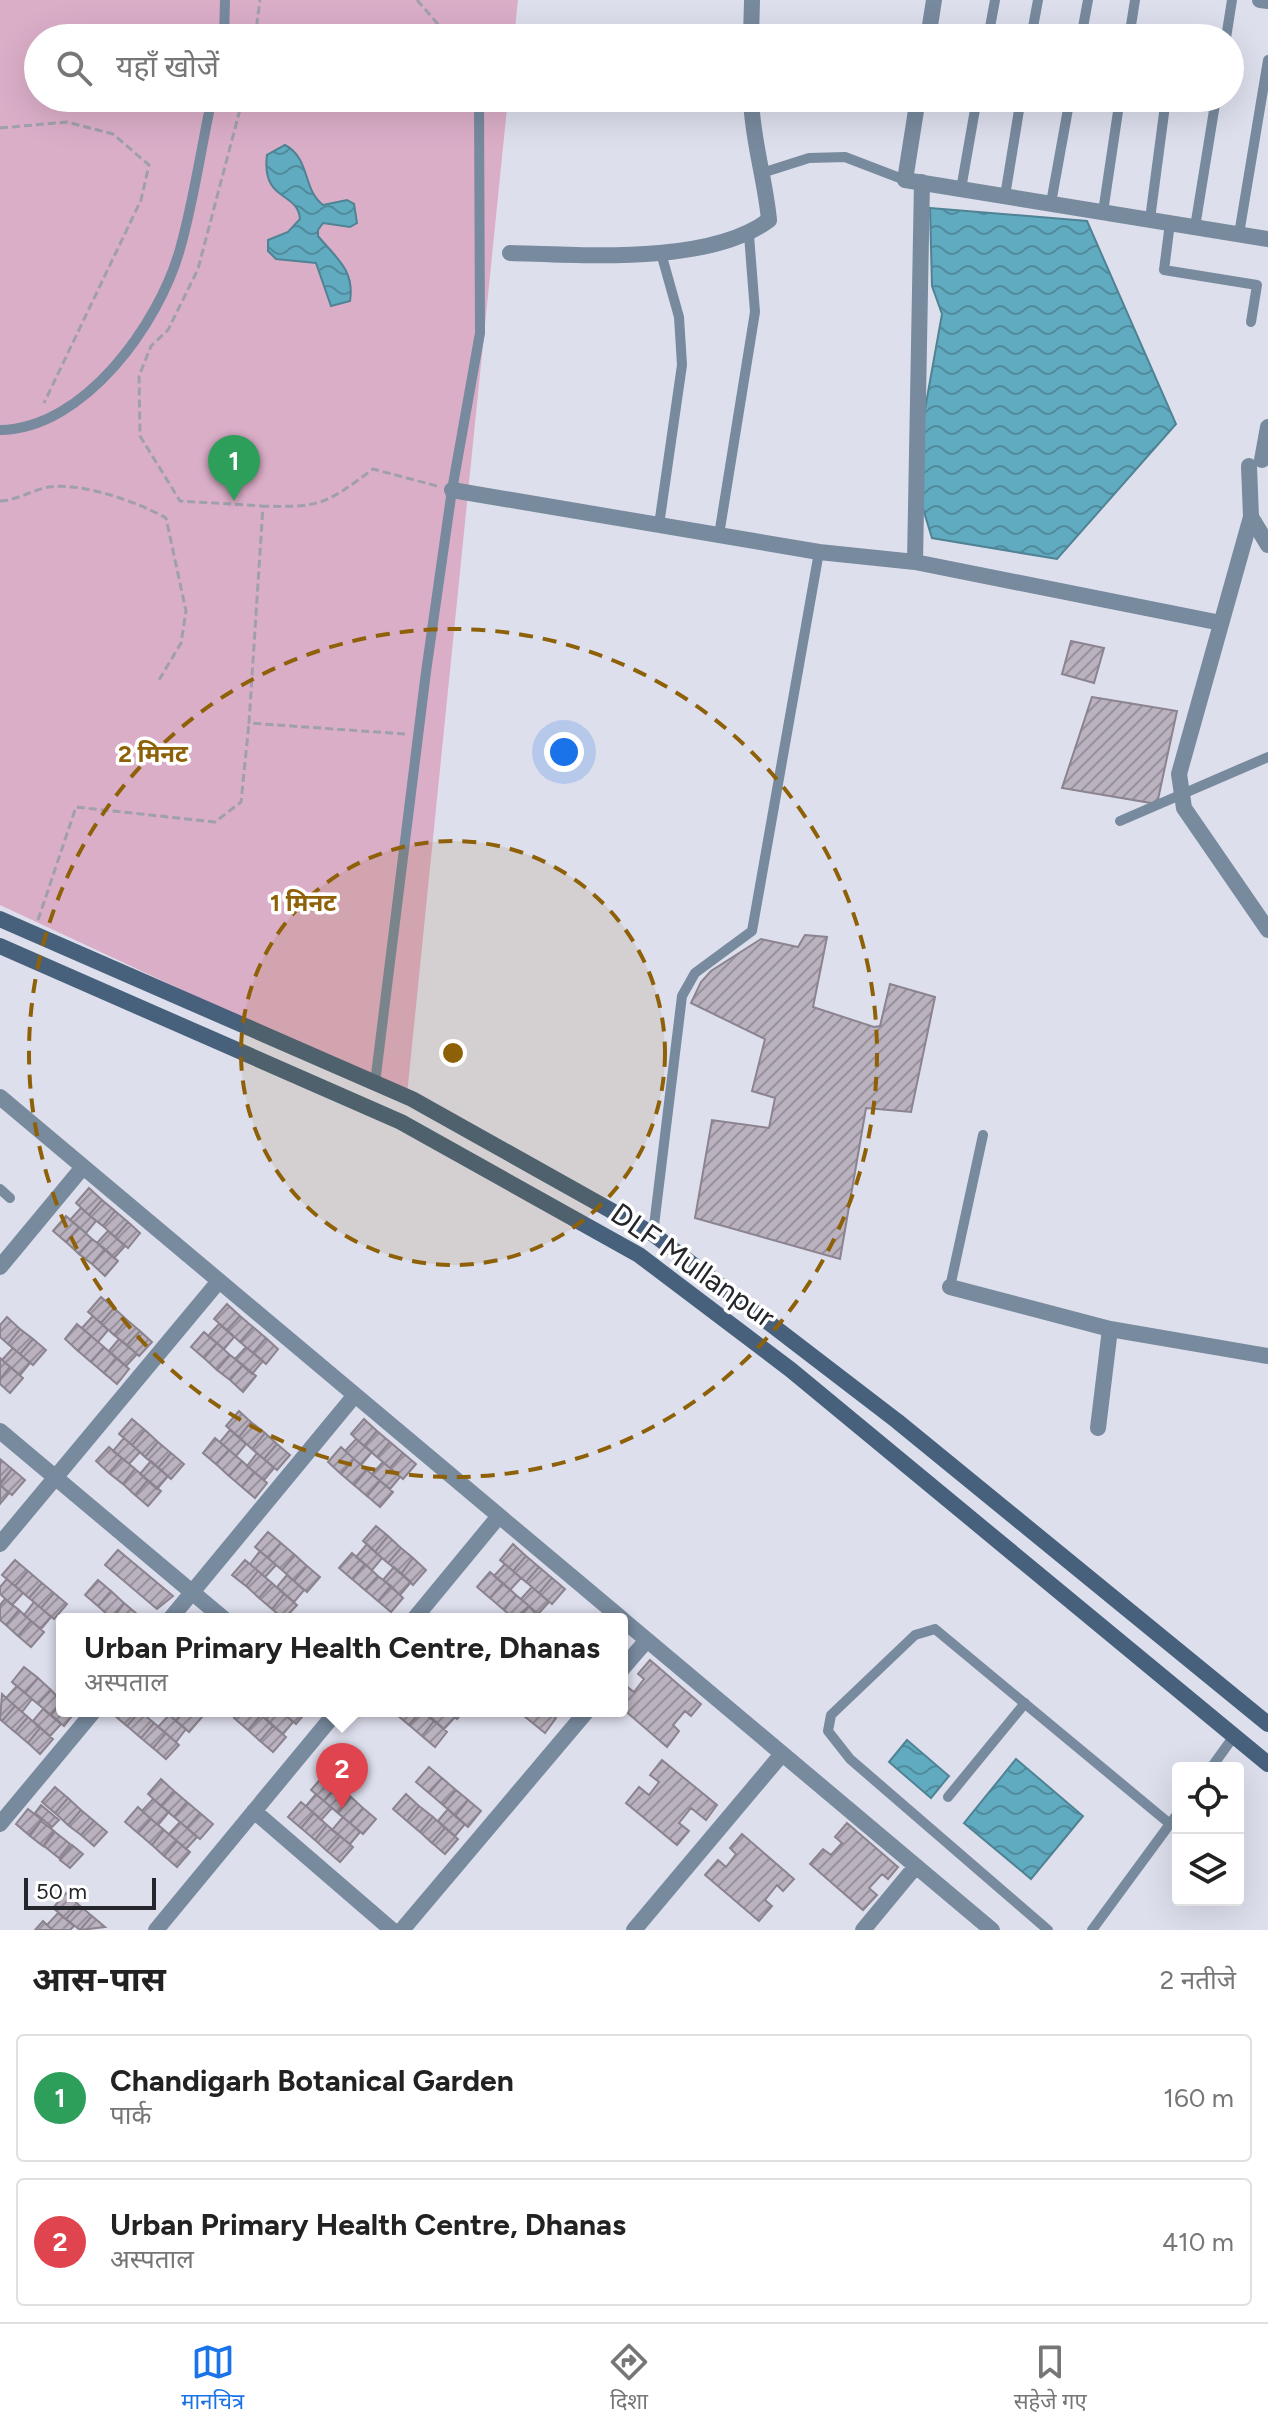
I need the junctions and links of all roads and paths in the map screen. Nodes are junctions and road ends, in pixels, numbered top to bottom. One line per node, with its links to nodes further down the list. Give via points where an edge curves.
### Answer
1 (225, 0): 13 (lane)
2 (260, 0): 14 (path)
3 (417, 0): 15 (path)
4 (752, 0): 16 (street)
5 (934, 0): 17 (street)
6 (995, 0): 18 (lane)
7 (1038, 0): 19 (lane)
8 (1088, 0): 20 (lane)
9 (1135, 0): 21 (lane)
10 (1232, 0): 22 (lane)
11 (1260, 0): 12 (street)
12 (1268, 1)
13 (224, 24)
14 (257, 24)
15 (438, 24)
16 (751, 24)
17 (930, 24)
18 (991, 24)
19 (1034, 24)
20 (1084, 24)
21 (1131, 24)
22 (1228, 24)
23 (1268, 60): 45 (lane)
24 (209, 112): 51 (lane, via 180,251 144,328 87,395 47,422)
25 (239, 112): 57 (path, via 198,269 139,376 140,436 180,501)
26 (479, 112): 55 (lane, via 480,333)
27 (751, 112): 36 (street)
28 (917, 112): 37 (street)
29 (975, 112): 38 (lane)
30 (1019, 112): 39 (lane)
31 (1067, 112): 40 (lane)
32 (1118, 112): 41 (lane)
33 (1164, 112): 42 (lane)
34 (1214, 112): 44 (lane)
35 (0, 128): 51 (path, via 67,122 113,134 149,165 141,200)
36 (765, 172): 37 (lane, via 809,158 845,157); 46 (street, via 769,220)
37 (913, 181): 38 (street); 63 (street)
38 (961, 189): 39 (street)
39 (1005, 196): 40 (street)
40 (1051, 203): 41 (street)
41 (1103, 212): 42 (street)
42 (1150, 219): 43 (street)
43 (1170, 223): 44 (street); 50 (lane, via 1164,270 1257,285)
44 (1195, 227): 45 (street)
45 (1239, 234): 47 (street)
46 (749, 235): 49 (street); 60 (lane, via 755,312)
47 (1268, 239)
48 (510, 253): 49 (street)
49 (661, 253): 59 (lane, via 679,317 682,365)
50 (1251, 322)
51 (33, 425): 53 (lane)
52 (1268, 427): 54 (street)
53 (0, 430)
54 (1260, 462): 58 (street)
55 (452, 490): 57 (path, via 373,469 328,502); 59 (street); 67 (lane)
56 (0, 501): 65 (path, via 50,487 127,500 166,518 186,611 181,643)
57 (263, 506): 66 (path)
58 (1251, 517): 61 (street); 64 (street)
59 (659, 525): 60 (street)
60 (719, 535): 62 (street)
61 (1268, 545)
62 (819, 552): 63 (street); 81 (lane, via 752,931 695,973 682,996)
63 (915, 562): 64 (street)
64 (1221, 623): 69 (street, via 1179,774)
65 (159, 680)
66 (249, 723): 67 (path); 73 (path, via 241,802 215,822 76,807)
67 (418, 735): 75 (lane)
68 (1268, 757): 69 (lane)
69 (1182, 794): 70 (lane); 72 (street, via 1184,808)
70 (1120, 821)
71 (1, 921): 73 (main road, DLF Mullanpur)
72 (1268, 930)
73 (34, 933): 75 (main road, DLF Mullanpur)
74 (0, 946): 106 (main road, DLF Mullanpur, via 401,1122 639,1255 791,1370)
75 (375, 1083): 81 (main road, DLF Mullanpur, via 518,1156)
76 (0, 1097): 78 (street)
77 (983, 1135): 84 (lane)
78 (83, 1167): 82 (street); 83 (street)
79 (0, 1189): 80 (lane)
80 (10, 1198)
81 (653, 1234): 105 (main road, DLF Mullanpur, via 897,1421)
82 (0, 1267)
83 (219, 1281): 87 (street); 90 (street)
84 (950, 1287): 85 (street)
85 (1110, 1329): 86 (street); 88 (street)
86 (1268, 1356)
87 (355, 1395): 91 (street); 93 (street)
88 (1098, 1428)
89 (0, 1431): 90 (street)
90 (56, 1478): 92 (street); 93 (street)
91 (499, 1516): 96 (street); 97 (street)
92 (0, 1544)
93 (192, 1592): 94 (street); 95 (street)
94 (175, 1613)
95 (217, 1613)
96 (419, 1613)
97 (615, 1613)
98 (628, 1624): 99 (street)
99 (647, 1640): 100 (street); 107 (street)
100 (628, 1662)
101 (1025, 1703): 110 (lane); 114 (lane); 122 (lane, via 935,1629 927,1629 831,1715 828,1731 850,1759)
102 (89, 1717): 113 (street)
103 (331, 1717): 111 (street)
104 (582, 1717): 118 (street)
105 (1268, 1724)
106 (1234, 1736): 108 (lane); 109 (main road, DLF Mullanpur)
107 (782, 1754): 115 (street); 119 (street)
108 (1215, 1762)
109 (1268, 1764)
110 (948, 1797)
111 (254, 1811): 116 (street); 117 (street)
112 (1172, 1821): 114 (lane)
113 (0, 1824)
114 (1170, 1824): 123 (lane)
115 (916, 1866): 120 (street); 121 (street)
116 (156, 1930)
117 (392, 1930)
118 (402, 1930)
119 (634, 1930)
120 (863, 1930)
121 (992, 1930)
122 (1048, 1930)
123 (1092, 1930)

